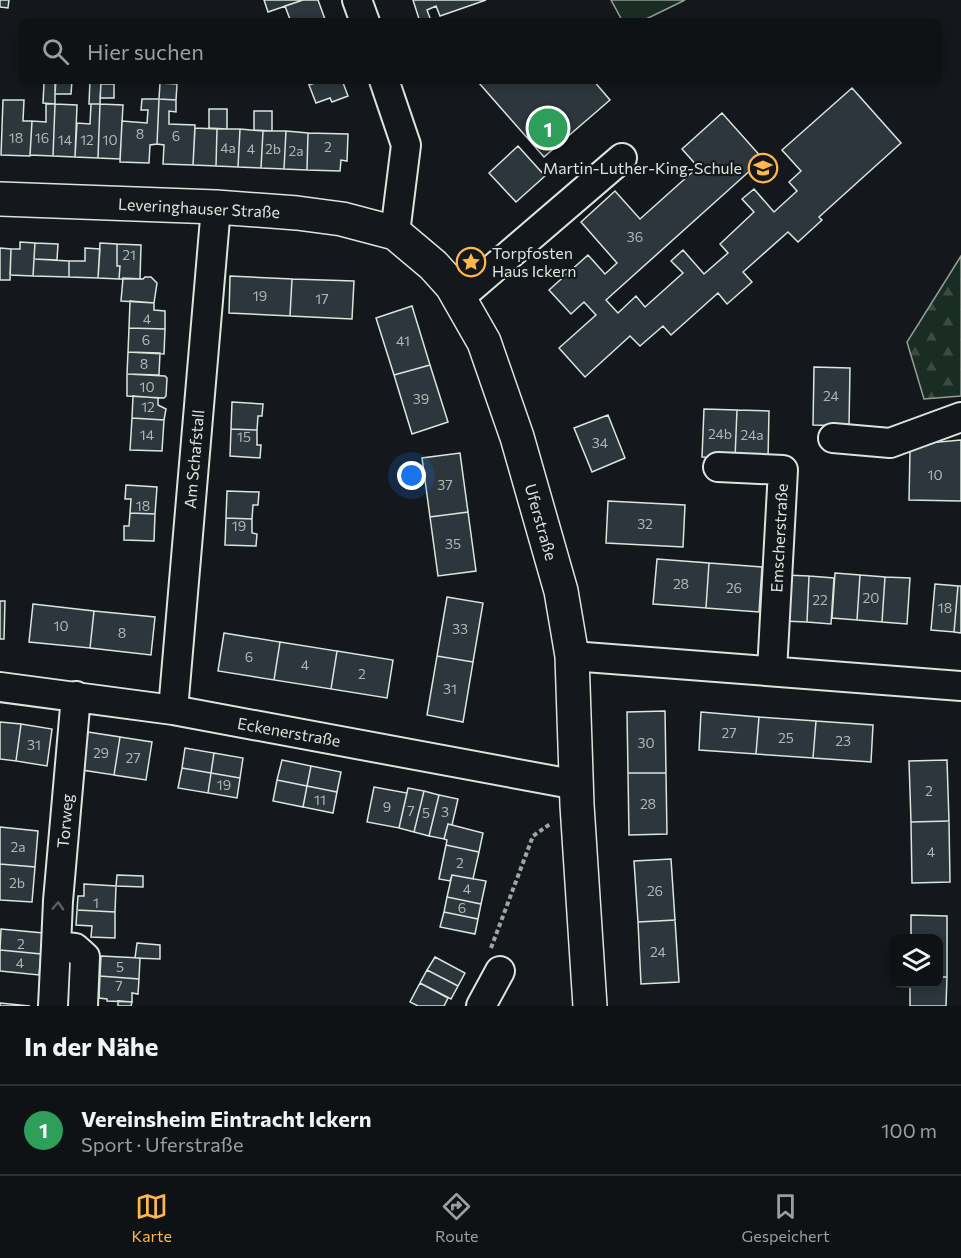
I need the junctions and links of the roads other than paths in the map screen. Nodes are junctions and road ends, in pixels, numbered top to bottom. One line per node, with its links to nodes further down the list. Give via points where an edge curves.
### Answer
1 (357, 0): 2 (street)
2 (364, 18)
3 (385, 84): 7 (street, via 406,145)
4 (622, 158): 8 (street)
5 (0, 199): 6 (main road, Leveringhauser Straße)
6 (216, 207): 7 (main road, Leveringhauser Straße, via 342,219); 17 (street, Am Schafstall)
7 (395, 233): 8 (main road, Uferstraße, via 433,265)
8 (459, 298): 12 (main road, Uferstraße, via 484,342 517,436 561,591)
9 (961, 417): 10 (street, via 890,443)
10 (833, 438)
11 (718, 467): 13 (street, Emscherstraße, via 783,470)
12 (572, 656): 13 (street); 18 (main road, Uferstraße)
13 (772, 671): 14 (street)
14 (961, 686)
15 (0, 687): 16 (street, Eckenerstraße)
16 (76, 696): 17 (street, Eckenerstraße); 19 (street, Torweg, one-way to 16)
17 (173, 710): 18 (street, Eckenerstraße)
18 (577, 795): 24 (main road, Uferstraße)
19 (56, 946): 21 (street, Torweg); 22 (street, via 75,948 85,957)
20 (500, 971): 23 (street)
21 (53, 1006)
22 (83, 1006)
23 (481, 1006)
24 (590, 1006)

